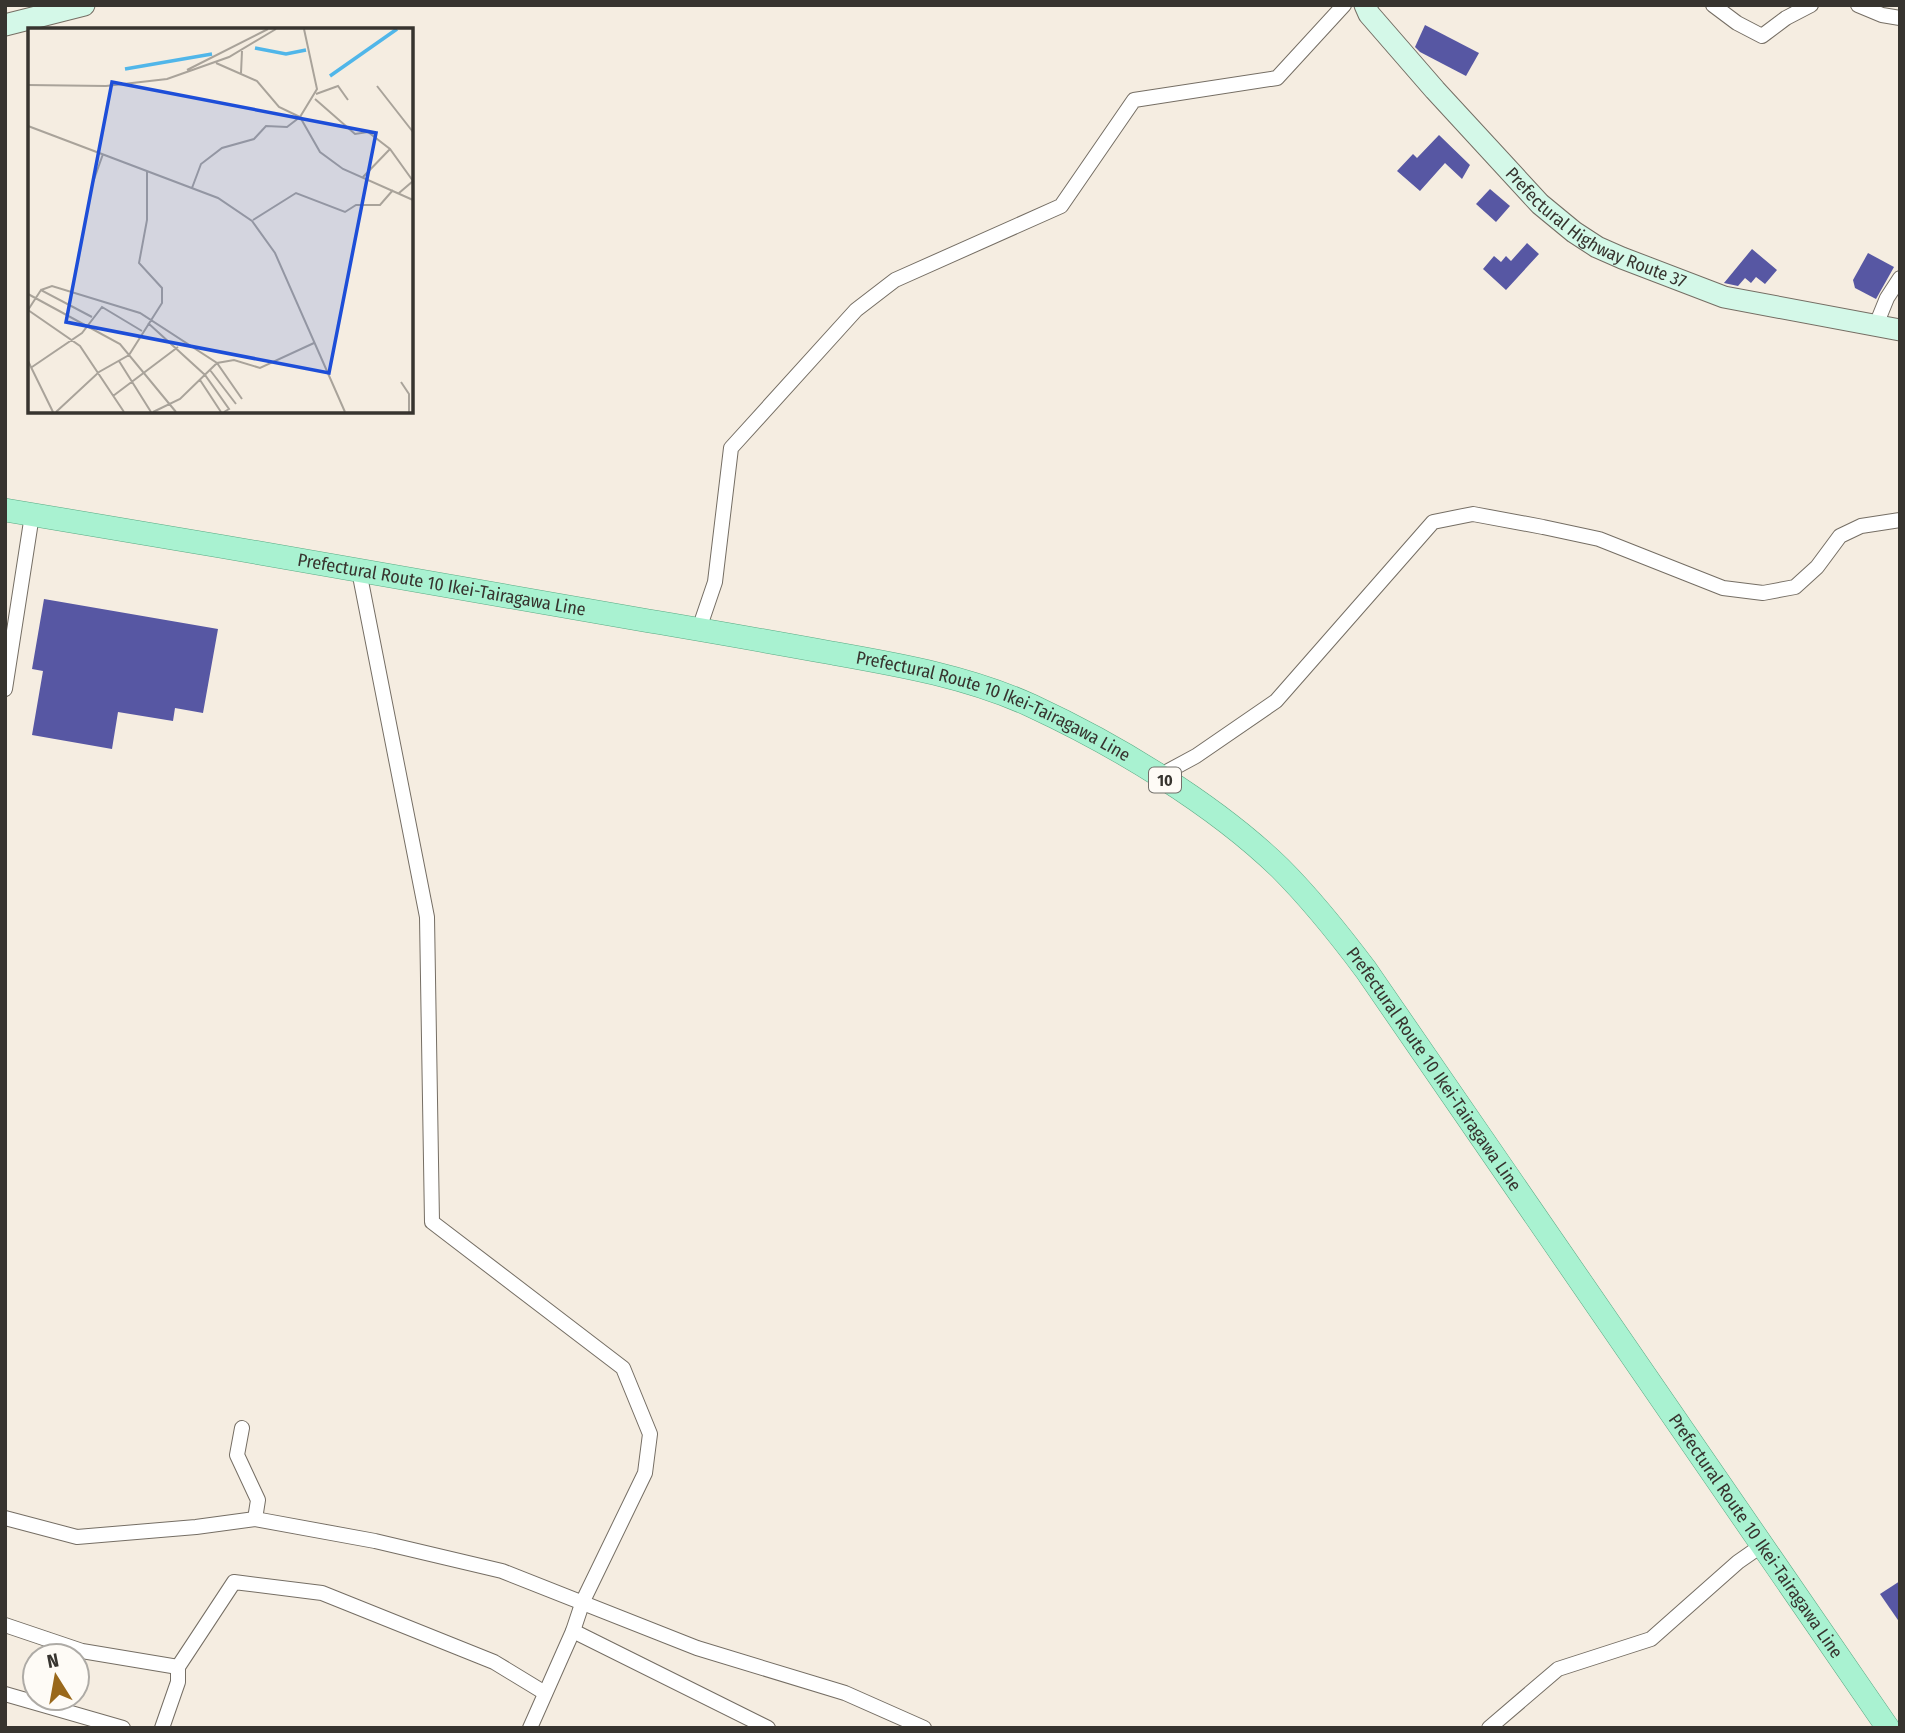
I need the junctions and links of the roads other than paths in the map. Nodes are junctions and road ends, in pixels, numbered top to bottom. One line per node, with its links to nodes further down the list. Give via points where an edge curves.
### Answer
1 (84, 5): 8 (main road)
2 (1344, 5): 16 (street, via 1277,78 1134,100 1061,206 895,280 856,310 731,448 715,582)
3 (1365, 5): 10 (main road, Prefectural Highway Route 37, via 1369,15 1540,204 1586,240 1724,297)
4 (1713, 5): 5 (street, via 1762,36)
5 (1811, 5)
6 (1858, 5): 7 (street)
7 (1900, 18)
8 (5, 25)
9 (1900, 278): 10 (street)
10 (1876, 325): 11 (main road, Prefectural Highway Route 37)
11 (1900, 330)
12 (5, 510): 13 (main road, Prefectural Route 10 Ikei-Tairagawa Line / 10)
13 (32, 515): 15 (main road, Prefectural Route 10 Ikei-Tairagawa Line / 10); 17 (street)
14 (1900, 520): 18 (street, via 1861,526 1840,536 1817,567 1794,587 1763,593 1723,589 1599,539 1473,514 1433,522 1276,701)
15 (359, 571): 16 (main road, Prefectural Route 10 Ikei-Tairagawa Line / 10); 23 (street, via 427,917 432,1222 623,1368 650,1434 645,1473)
16 (699, 629): 18 (main road, Prefectural Route 10 Ikei-Tairagawa Line / 10, via 904,666 988,689 1031,705)
17 (5, 689)
18 (1159, 776): 22 (main road, Prefectural Route 10 Ikei-Tairagawa Line / 10, via 1217,815 1279,867 1334,928)
19 (242, 1428): 21 (street, via 237,1455 258,1500)
20 (5, 1518): 21 (street, via 78,1537)
21 (255, 1519): 23 (street, via 502,1571)
22 (1761, 1546): 34 (street, via 1651,1639 1558,1669); 35 (main road, Prefectural Route 10 Ikei-Tairagawa Line / 10)
23 (583, 1601): 25 (street); 33 (street, via 697,1648 845,1693)
24 (5, 1625): 26 (street, via 82,1651)
25 (573, 1631): 27 (street); 32 (street)
26 (178, 1667): 27 (street, via 234,1582 322,1593 494,1662); 30 (street, via 178,1682)
27 (545, 1693): 31 (street)
28 (5, 1694): 29 (street)
29 (123, 1728)
30 (162, 1728)
31 (530, 1728)
32 (768, 1728)
33 (924, 1728)
34 (1489, 1728)
35 (1888, 1728)

